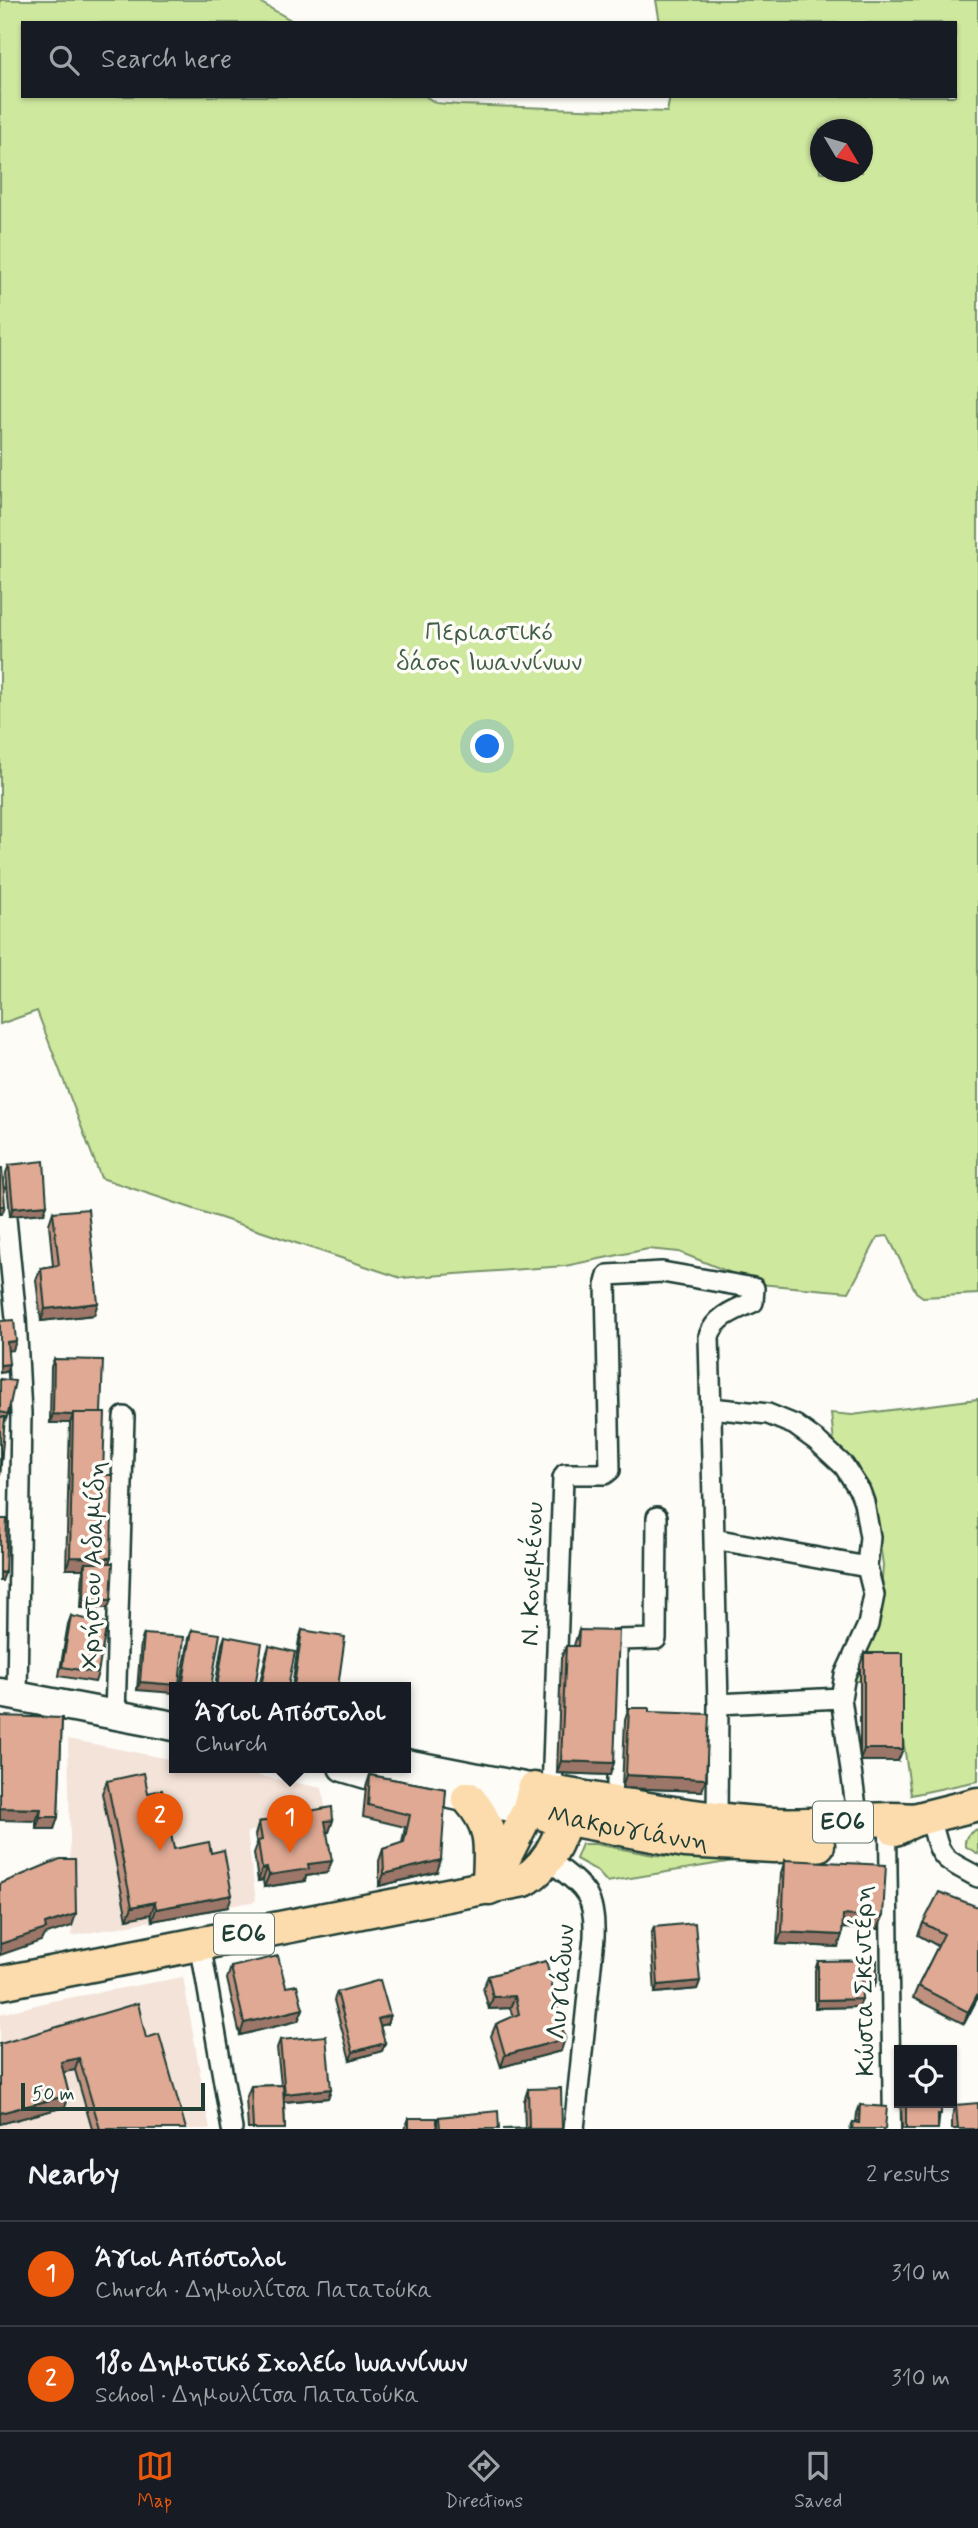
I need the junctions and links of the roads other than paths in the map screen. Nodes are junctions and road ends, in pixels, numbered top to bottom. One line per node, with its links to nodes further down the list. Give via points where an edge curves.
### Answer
1 (4, 1198): 2 (street)
2 (8, 1318): 8 (street, via 20,1413)
3 (711, 1408): 6 (street); 7 (street, via 783,1420 807,1433 844,1466 860,1490 869,1521); 16 (street, Ν. Κονεμένου, via 709,1336 713,1325 753,1302 754,1288 662,1272 608,1275 610,1470 605,1474 565,1474 563,1478)
4 (124, 1417): 11 (street, Χρήστου Αδαμίδη)
5 (657, 1517): 17 (street, via 656,1639 618,1640)
6 (713, 1539): 7 (street); 10 (street)
7 (867, 1567): 9 (street, via 874,1595 872,1610 845,1675)
8 (9, 1695): 11 (main road)
9 (841, 1698): 10 (street); 20 (street)
10 (718, 1704): 19 (street)
11 (115, 1715): 12 (main road)
12 (169, 1725)
13 (411, 1766): 16 (main road, Μακρυγιάννη)
14 (363, 1773): 15 (main road, Μακρυγιάννη)
15 (468, 1798): 16 (main road, Μακρυγιάννη); 24 (main road, via 489,1830)
16 (550, 1801): 17 (main road, Μακρυγιάννη / ΕΟ6); 21 (main road, Μακρυγιάννη / ΕΟ6, via 656,1837 735,1845 826,1844); 22 (main road, ΕΟ6); 24 (main road)
17 (617, 1803): 19 (main road, Μακρυγιάννη / ΕΟ6)
18 (978, 1804): 21 (main road, Μακρυγιάννη / ΕΟ6)
19 (717, 1819): 20 (main road, Μακρυγιάννη / ΕΟ6, via 808,1825)
20 (858, 1821): 21 (main road, Μακρυγιάννη / ΕΟ6)
21 (911, 1823): 23 (street, via 947,1861); 29 (street, Κώστα Σκεντέρη)
22 (548, 1858): 24 (main road, ΕΟ6, via 524,1880); 28 (street, Λυγιάδων, via 580,1886 594,1906)
23 (978, 1877)
24 (489, 1888): 25 (main road, ΕΟ6)
25 (200, 1943): 26 (main road, ΕΟ6); 27 (street)
26 (0, 1983)
27 (232, 2129)
28 (574, 2129)
29 (892, 2129)

